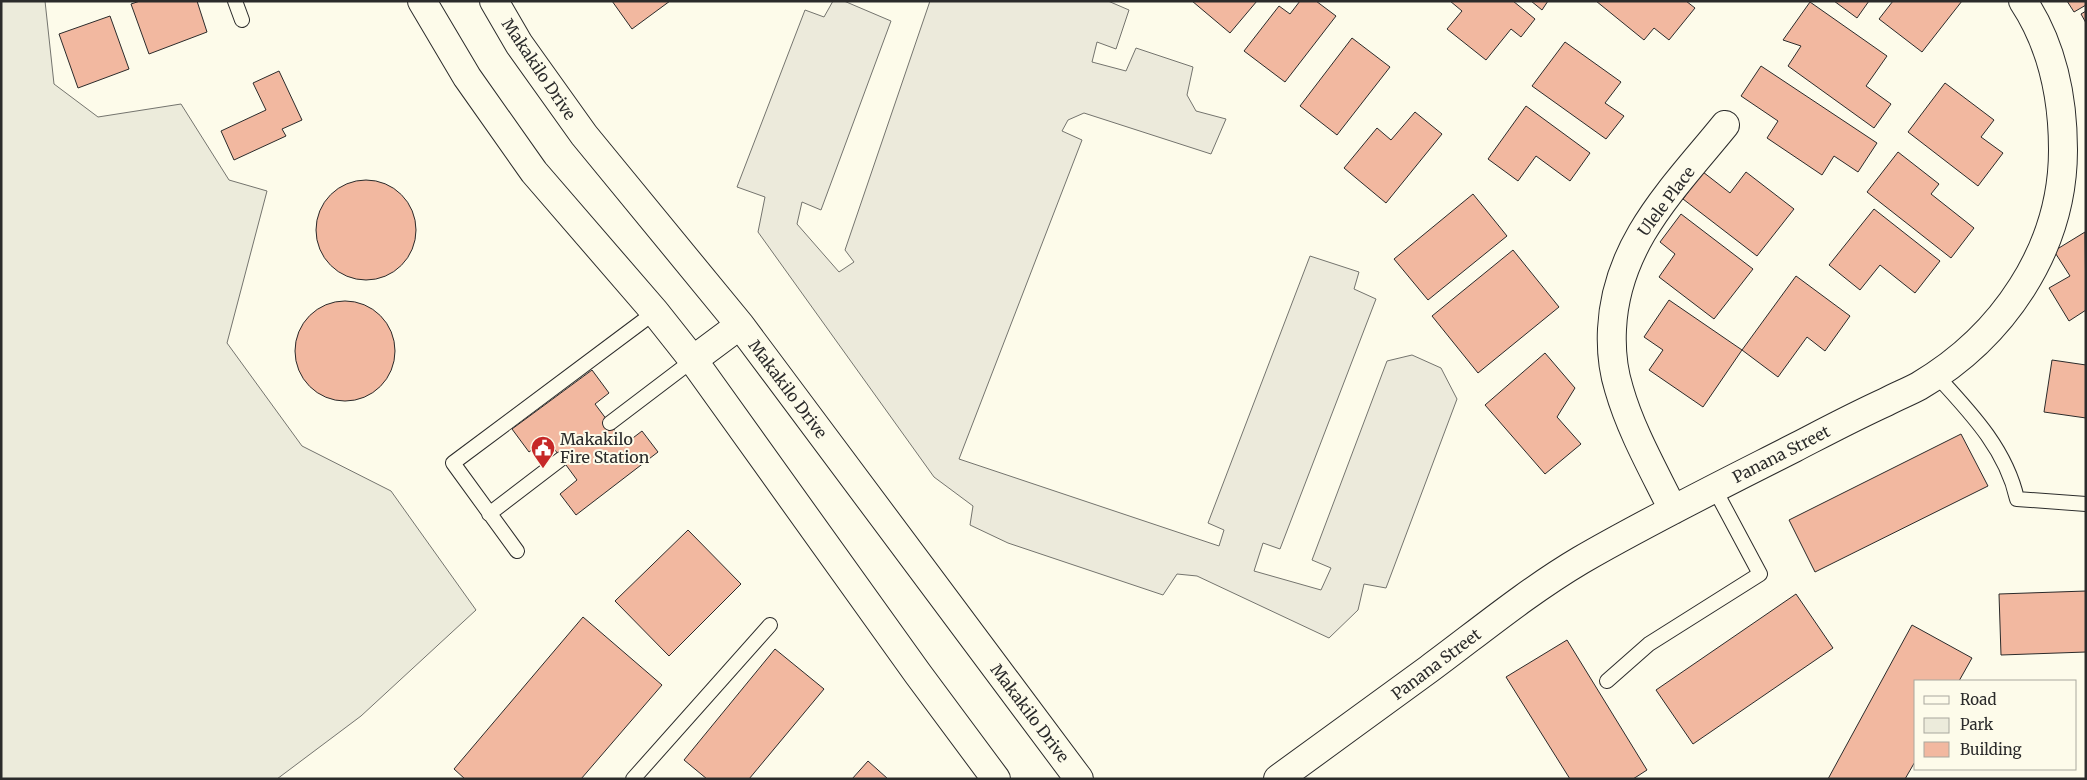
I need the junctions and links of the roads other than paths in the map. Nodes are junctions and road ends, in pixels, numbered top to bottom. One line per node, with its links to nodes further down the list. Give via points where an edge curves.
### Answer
1 (235, 1): 5 (lane)
2 (422, 1): 7 (main road, via 467,78 534,172)
3 (494, 1): 8 (main road, Makakilo Drive, via 519,44 584,135)
4 (2023, 1): 10 (main road, Panana Street, via 2042,35 2060,97 2063,161 2052,225 2025,284 2007,310 1986,335)
5 (242, 20)
6 (1725, 125): 15 (main road, Ulele Place, via 1645,226 1624,269 1613,316 1612,340 1618,388 1635,432)
7 (654, 312): 9 (main road); 16 (lane, via 453,463)
8 (740, 325): 9 (main road); 22 (main road, Makakilo Drive)
9 (693, 360): 11 (lane); 21 (main road)
10 (1936, 375): 13 (main road, Panana Street, via 1916,388); 14 (lane, via 1989,436 2014,484 2017,499)
11 (610, 423)
12 (561, 459): 16 (lane)
13 (1714, 488): 15 (main road, Panana Street); 19 (lane, via 1760,574 1648,644)
14 (2086, 504)
15 (1673, 510): 23 (main road, Panana Street, via 1550,579)
16 (490, 514): 17 (lane)
17 (517, 551)
18 (770, 626): 20 (lane)
19 (1607, 681)
20 (633, 779)
21 (996, 779)
22 (1078, 779)
23 (1278, 779)

